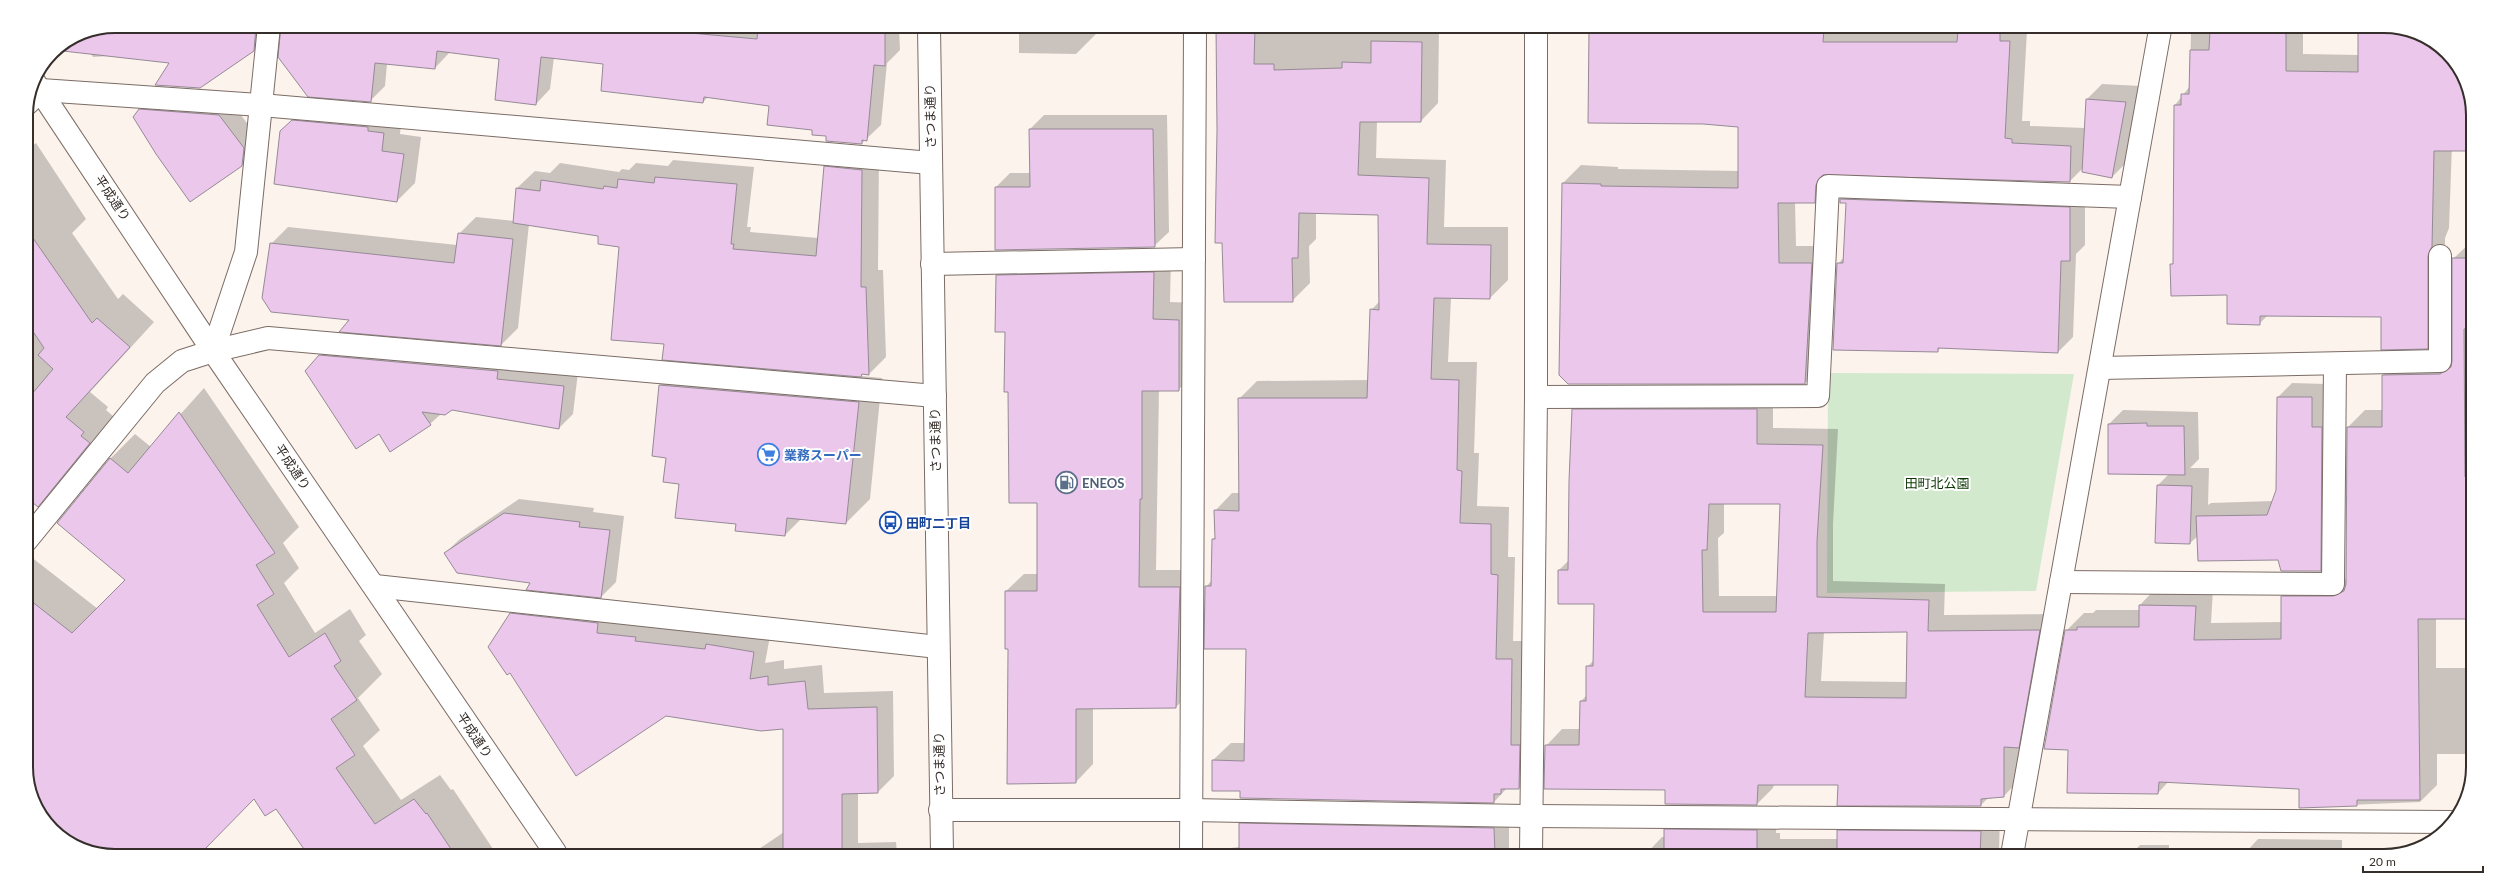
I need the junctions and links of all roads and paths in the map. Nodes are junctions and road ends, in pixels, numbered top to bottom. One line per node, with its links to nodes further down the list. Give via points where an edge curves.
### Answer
1 (268, 33): 8 (street)
2 (929, 33): 9 (street, さつま通り)
3 (1195, 33): 12 (street)
4 (1536, 33): 18 (street)
5 (2159, 33): 10 (street)
6 (36, 91): 8 (street)
7 (36, 94): 14 (street, 平成通り)
8 (261, 105): 9 (street); 14 (street, via 246,252)
9 (930, 163): 13 (street, さつま通り)
10 (2130, 197): 16 (street); 18 (street, via 1828,186 1818,396)
11 (2440, 256): 15 (street, via 2440,361)
12 (1194, 259): 13 (street); 24 (street)
13 (932, 264): 17 (street, さつま通り)
14 (213, 351): 17 (street, via 268,338); 19 (street, via 182,362 155,383); 21 (street, 平成通り)
15 (2335, 364): 16 (street); 20 (street, via 2332,584)
16 (2100, 368): 20 (street)
17 (935, 396): 22 (street, さつま通り)
18 (1536, 397): 25 (street)
19 (33, 532)
20 (2062, 582): 26 (street)
21 (375, 586): 22 (street); 28 (street, 平成通り)
22 (938, 647): 23 (street, さつま通り)
23 (940, 810): 24 (street); 29 (street, さつま通り)
24 (1191, 810): 25 (street); 30 (street)
25 (1531, 816): 26 (street); 31 (street)
26 (2019, 820): 27 (street); 32 (street)
27 (2445, 822)
28 (553, 849)
29 (942, 849)
30 (1191, 849)
31 (1531, 849)
32 (2013, 849)

